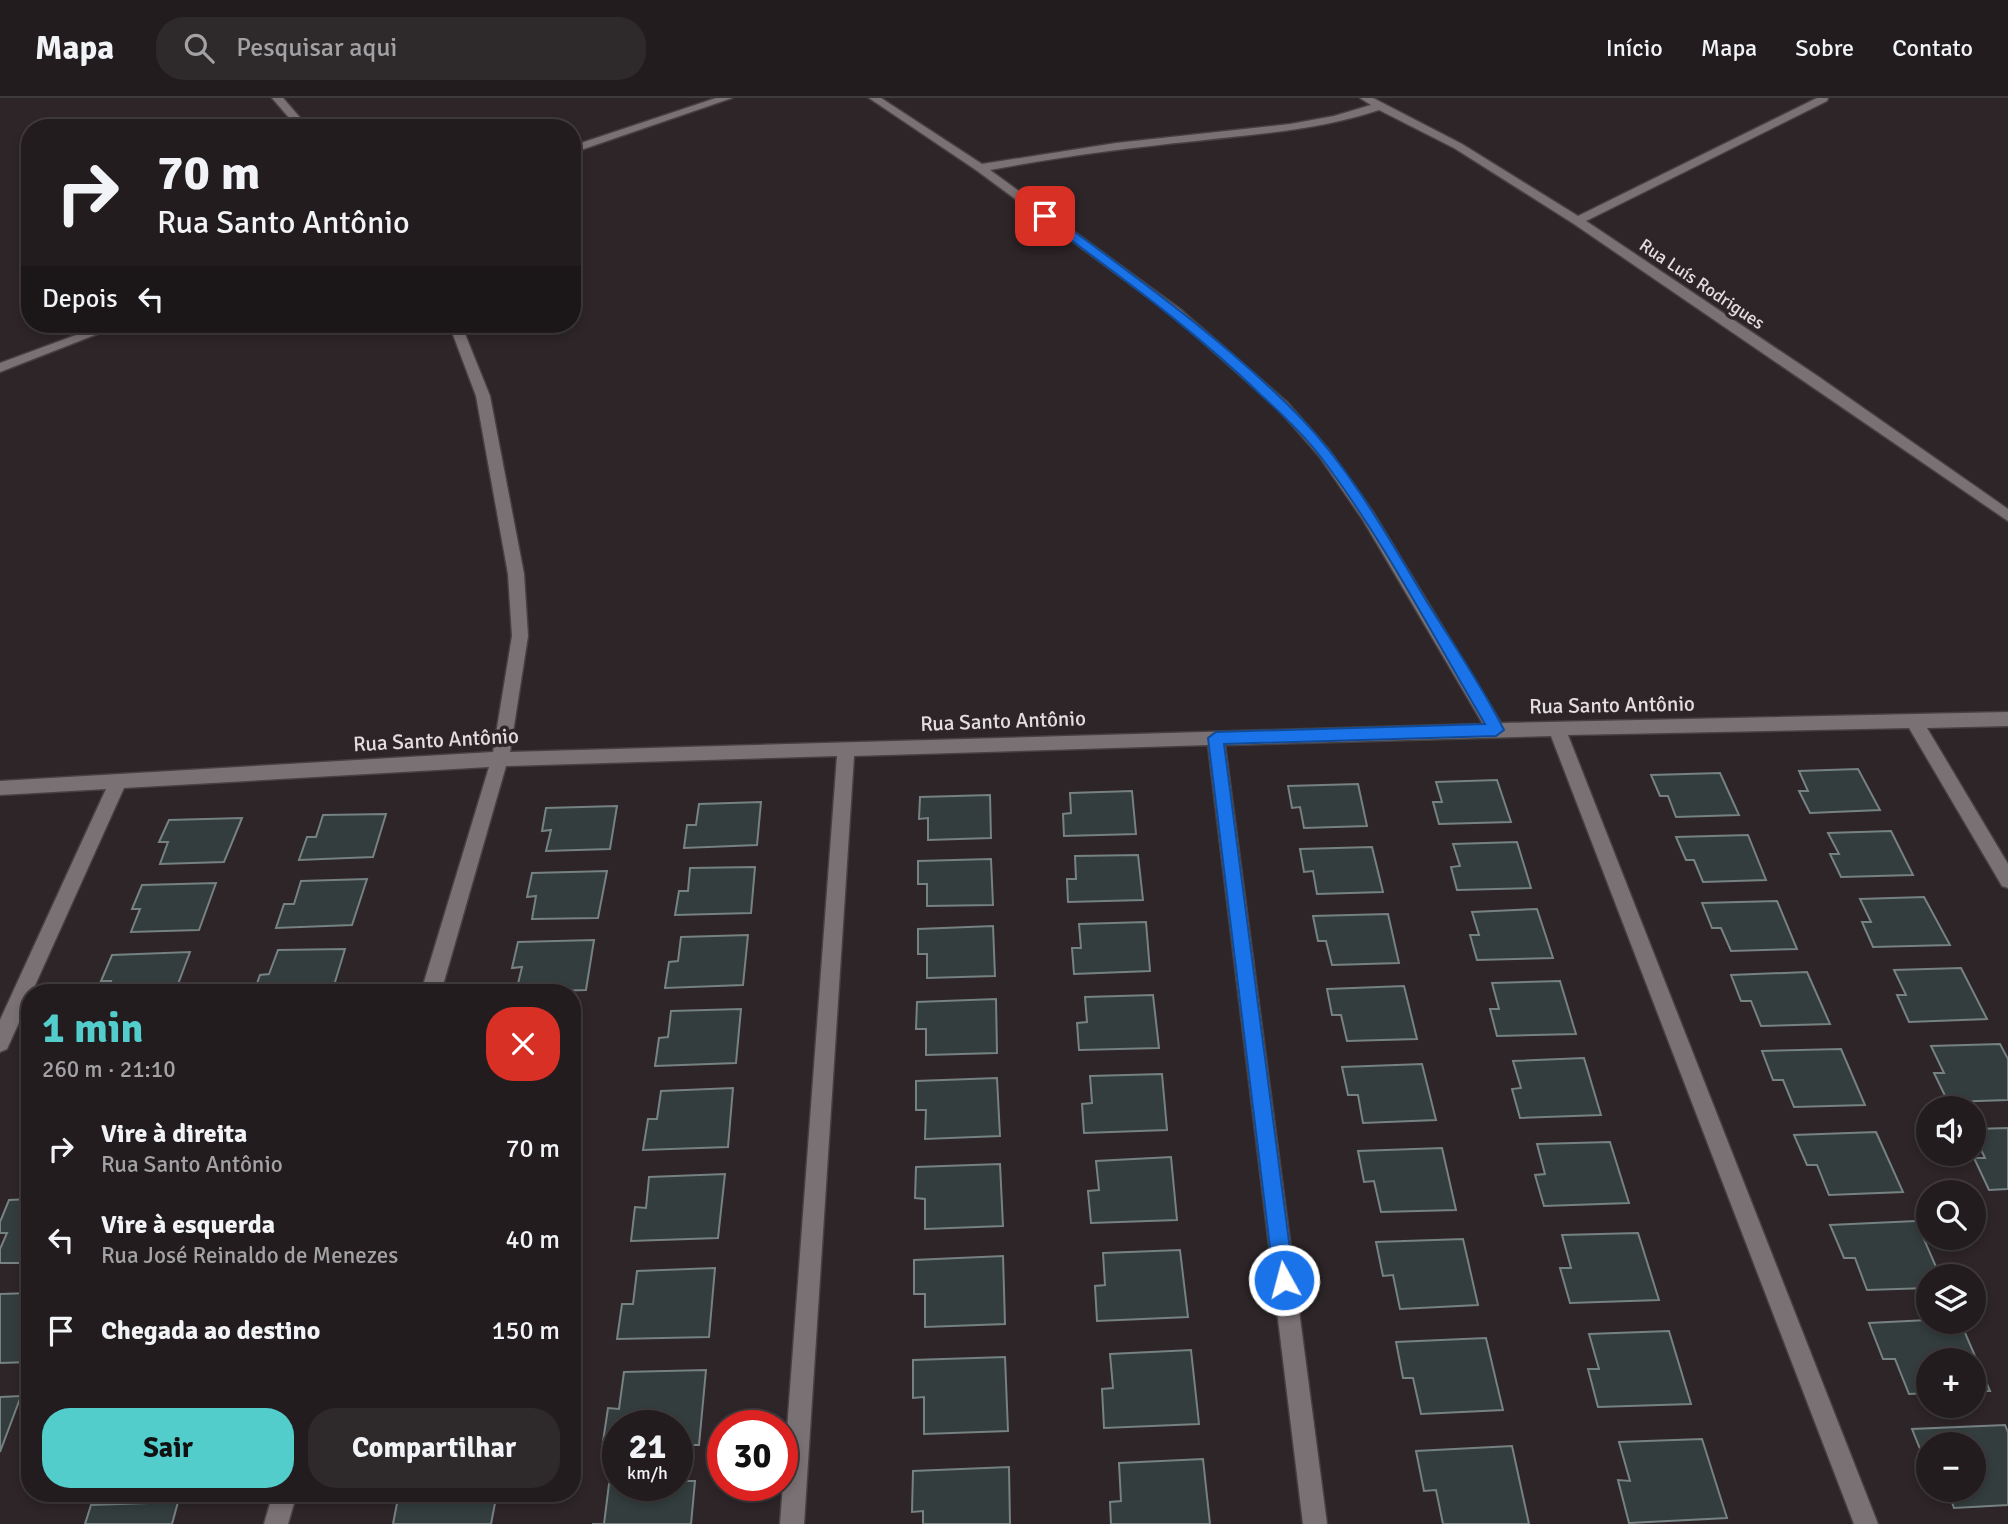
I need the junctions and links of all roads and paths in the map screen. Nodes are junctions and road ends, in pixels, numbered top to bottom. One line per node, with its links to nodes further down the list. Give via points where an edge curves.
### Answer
1 (277, 98): 7 (street)
2 (727, 98): 8 (street)
3 (874, 98): 9 (street)
4 (1365, 98): 6 (street, Rua Luís Rodrigues)
5 (1823, 99): 10 (street)
6 (1379, 106): 9 (street, via 1343,118 1289,127 1099,148); 10 (street, Rua Luís Rodrigues, via 1458,146)
7 (296, 119)
8 (581, 147)
9 (980, 168): 18 (street, via 1176,312 1283,406 1324,453 1368,516)
10 (1578, 221): 14 (street, Rua Luís Rodrigues)
11 (93, 333): 13 (street)
12 (458, 333): 21 (street, via 483,396 516,574 520,636)
13 (0, 368)
14 (2008, 516)
15 (2008, 719): 16 (street, Rua Santo Antônio)
16 (1914, 721): 17 (street, Rua Santo Antônio); 24 (street)
17 (1557, 729): 18 (street, Rua Santo Antônio); 33 (street)
18 (1496, 730): 19 (street, Rua Santo Antônio)
19 (1216, 738): 20 (street, Rua Santo Antônio); 32 (street)
20 (846, 748): 21 (street, Rua Santo Antônio); 31 (street)
21 (500, 759): 22 (street, Rua Santo Antônio); 26 (street)
22 (118, 782): 23 (street, Rua Santo Antônio); 25 (street)
23 (0, 788)
24 (2008, 880)
25 (26, 984)
26 (433, 984)
27 (21, 996): 28 (street)
28 (0, 1042)
29 (282, 1502): 30 (street)
30 (276, 1524)
31 (792, 1524)
32 (1315, 1524)
33 (1866, 1524)

